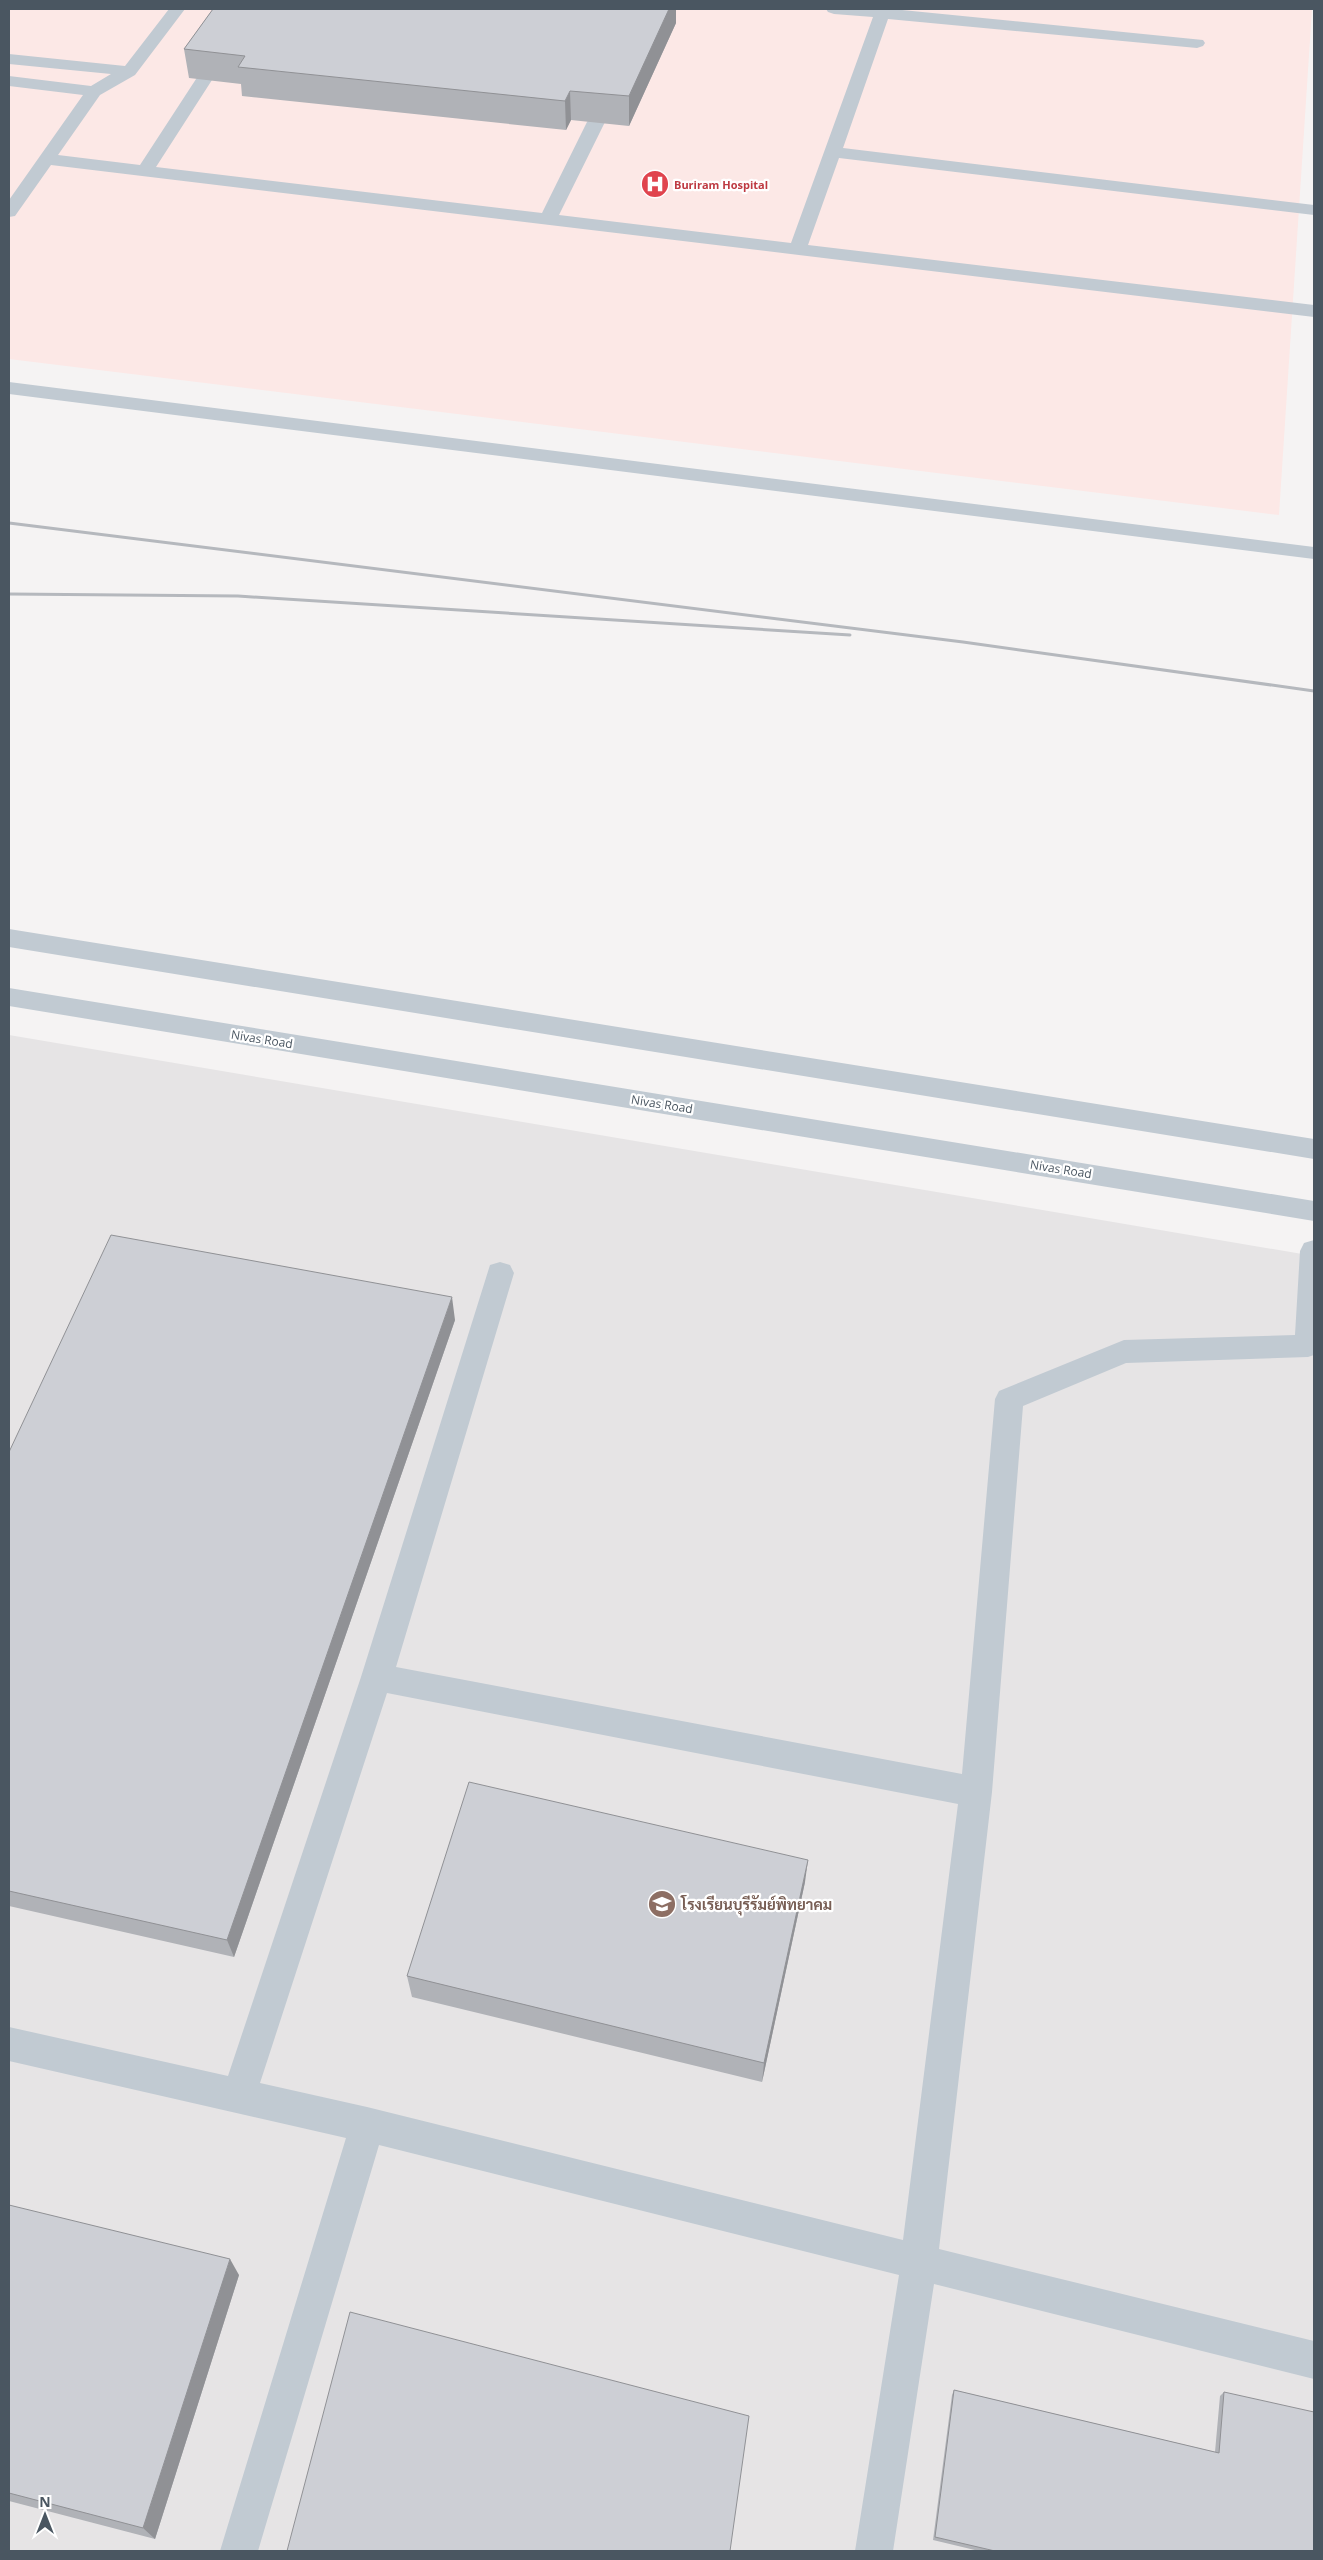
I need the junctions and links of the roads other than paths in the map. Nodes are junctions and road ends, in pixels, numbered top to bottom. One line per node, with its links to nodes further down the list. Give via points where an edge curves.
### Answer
1 (174, 9): 6 (street)
2 (834, 9): 3 (street)
3 (883, 11): 4 (street); 11 (street)
4 (1197, 43)
5 (9, 59): 6 (street)
6 (129, 71): 9 (street)
7 (9, 80): 9 (street)
8 (204, 80): 13 (street)
9 (94, 91): 12 (street)
10 (596, 122): 16 (street)
11 (832, 152): 14 (street); 17 (street)
12 (46, 159): 13 (street); 15 (street)
13 (145, 171): 16 (street)
14 (1314, 210)
15 (9, 212)
16 (549, 218): 17 (street)
17 (798, 248): 18 (street)
18 (1314, 311)
19 (9, 388): 20 (street)
20 (1314, 553)
21 (9, 938): 23 (street)
22 (9, 997): 24 (street, Nivas Road)
23 (1314, 1149)
24 (1314, 1211)
25 (1314, 1251): 27 (street)
26 (500, 1273): 28 (street)
27 (1311, 1347): 29 (street, via 1124,1352 1009,1399)
28 (377, 1676): 29 (street); 31 (street)
29 (976, 1792): 33 (street)
30 (9, 2044): 31 (street)
31 (239, 2094): 32 (street)
32 (367, 2125): 33 (street); 35 (street)
33 (919, 2261): 34 (street); 36 (street)
34 (1314, 2360)
35 (239, 2551)
36 (874, 2551)

